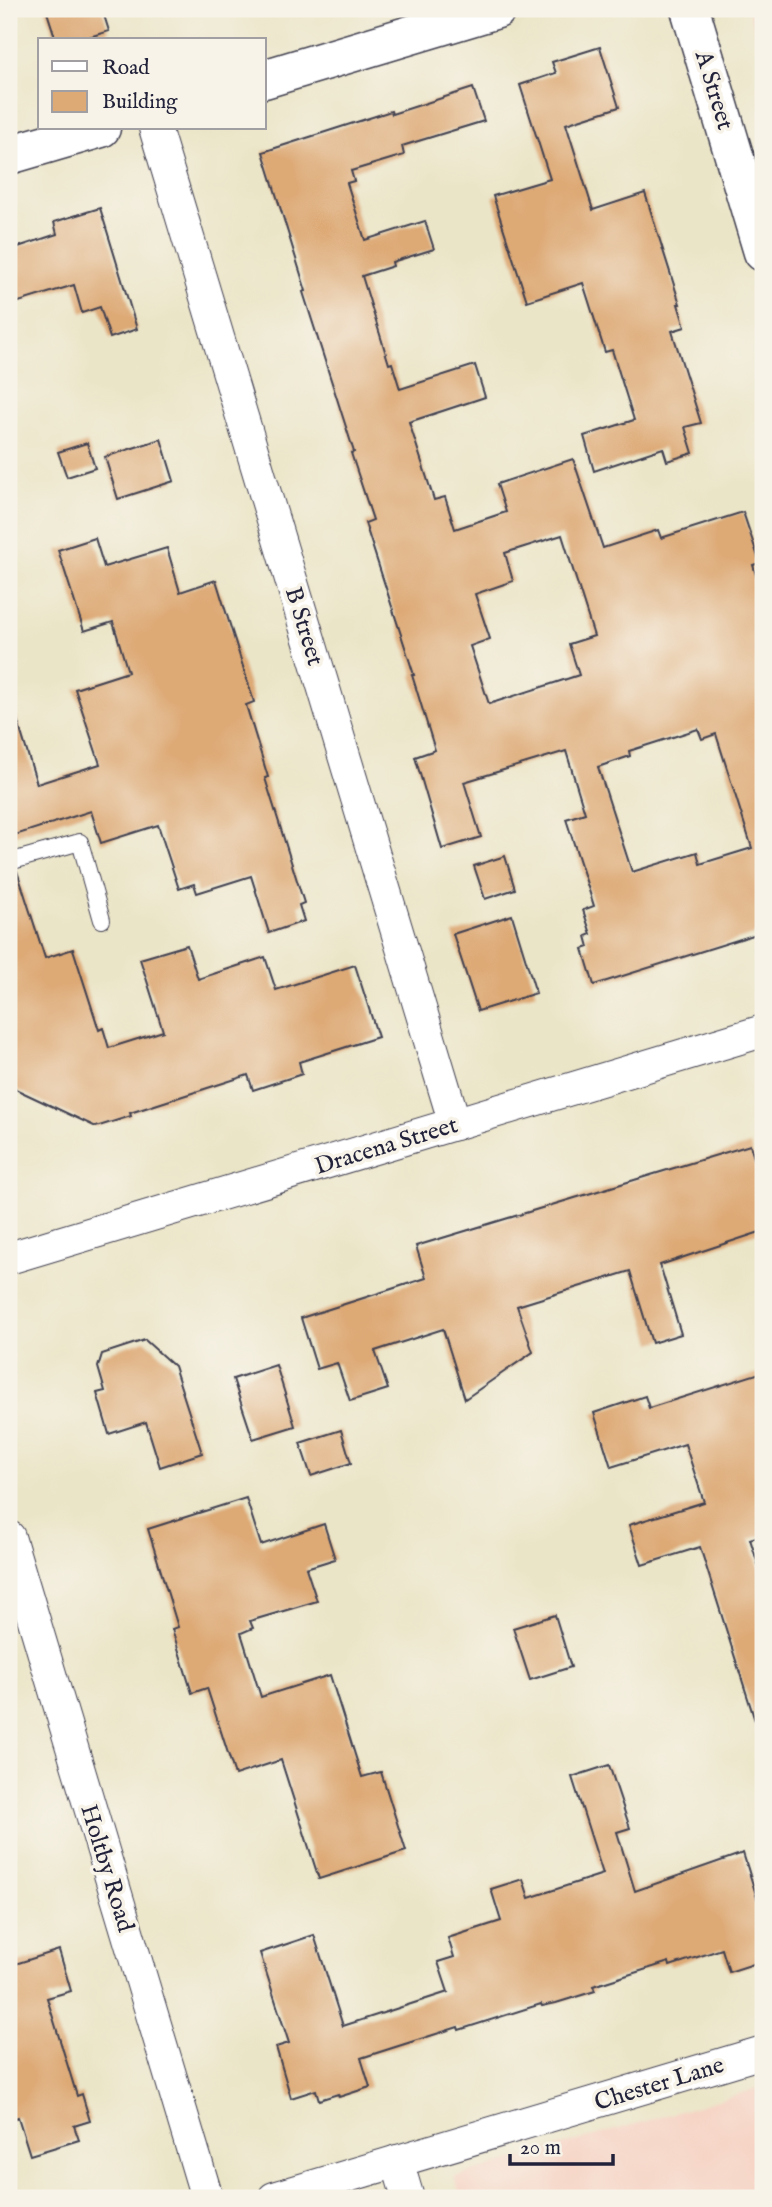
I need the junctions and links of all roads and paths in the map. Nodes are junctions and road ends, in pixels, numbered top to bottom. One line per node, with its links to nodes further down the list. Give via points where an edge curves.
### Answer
1 (497, 9): 3 (street)
2 (690, 9): 7 (street, A Street)
3 (266, 78)
4 (94, 130): 6 (street)
5 (156, 130): 12 (street, B Street)
6 (9, 156)
7 (757, 210): 8 (street, A Street)
8 (763, 252)
9 (9, 862): 10 (lane, via 80,842)
10 (102, 920)
11 (763, 1031): 12 (street, Dracena Street)
12 (455, 1124): 13 (street, Dracena Street)
13 (9, 1258)
14 (9, 1537): 17 (street, Holtby Road)
15 (763, 2052): 16 (street, Chester Lane)
16 (397, 2161): 18 (street, Chester Lane); 19 (street)
17 (207, 2198)
18 (274, 2198)
19 (408, 2198)

